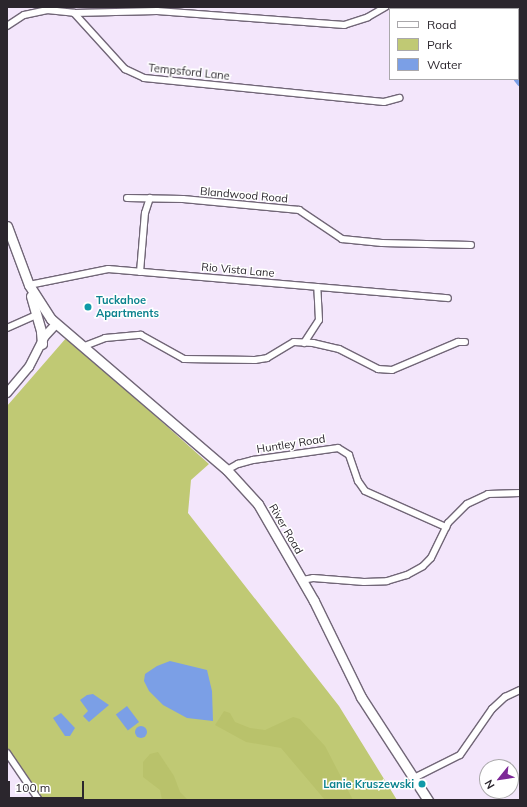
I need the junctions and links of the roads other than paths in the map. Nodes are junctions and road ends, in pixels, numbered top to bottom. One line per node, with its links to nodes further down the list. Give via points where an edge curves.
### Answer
1 (385, 7): 2 (street, via 368,17 344,25 157,11)
2 (74, 13): 3 (street, via 47,10 24,15); 4 (street, Tempsford Lane, via 125,68 136,76 384,102)
3 (7, 26)
4 (399, 98)
5 (127, 198): 6 (street, Blandwood Road)
6 (150, 198): 8 (street, Blandwood Road, via 299,210 342,239 382,243); 9 (street, via 145,213)
7 (7, 226): 10 (main road)
8 (471, 245)
9 (140, 272): 10 (street, Rio Vista Lane, via 108,269); 11 (street, Rio Vista Lane)
10 (29, 285): 13 (main road); 14 (main road, River Road, via 39,304)
11 (317, 287): 12 (street, Rio Vista Lane); 17 (street, via 319,320)
12 (448, 298)
13 (36, 315): 15 (street); 18 (main road, via 42,332)
14 (56, 324): 18 (main road); 19 (main road, River Road)
15 (7, 328)
16 (465, 342): 17 (street, via 458,342 392,370 378,369 339,349)
17 (304, 343): 19 (street, via 294,342 267,358 255,360 184,359 141,335 105,338)
18 (42, 344): 20 (main road, via 29,367)
19 (82, 347): 21 (main road, River Road)
20 (7, 393)
21 (227, 470): 23 (street, Huntley Road, via 241,462 338,448 349,455 358,481 365,490); 24 (main road, River Road, via 258,504)
22 (520, 493): 23 (street, via 496,492 479,498 456,513)
23 (446, 527): 24 (street, via 431,558 407,575 387,581 313,578)
24 (302, 580): 27 (main road, River Road, via 361,696)
25 (520, 690): 27 (street, via 492,709 460,755)
26 (7, 753): 28 (street)
27 (414, 778): 29 (main road, River Road)
28 (39, 800)
29 (428, 800)

